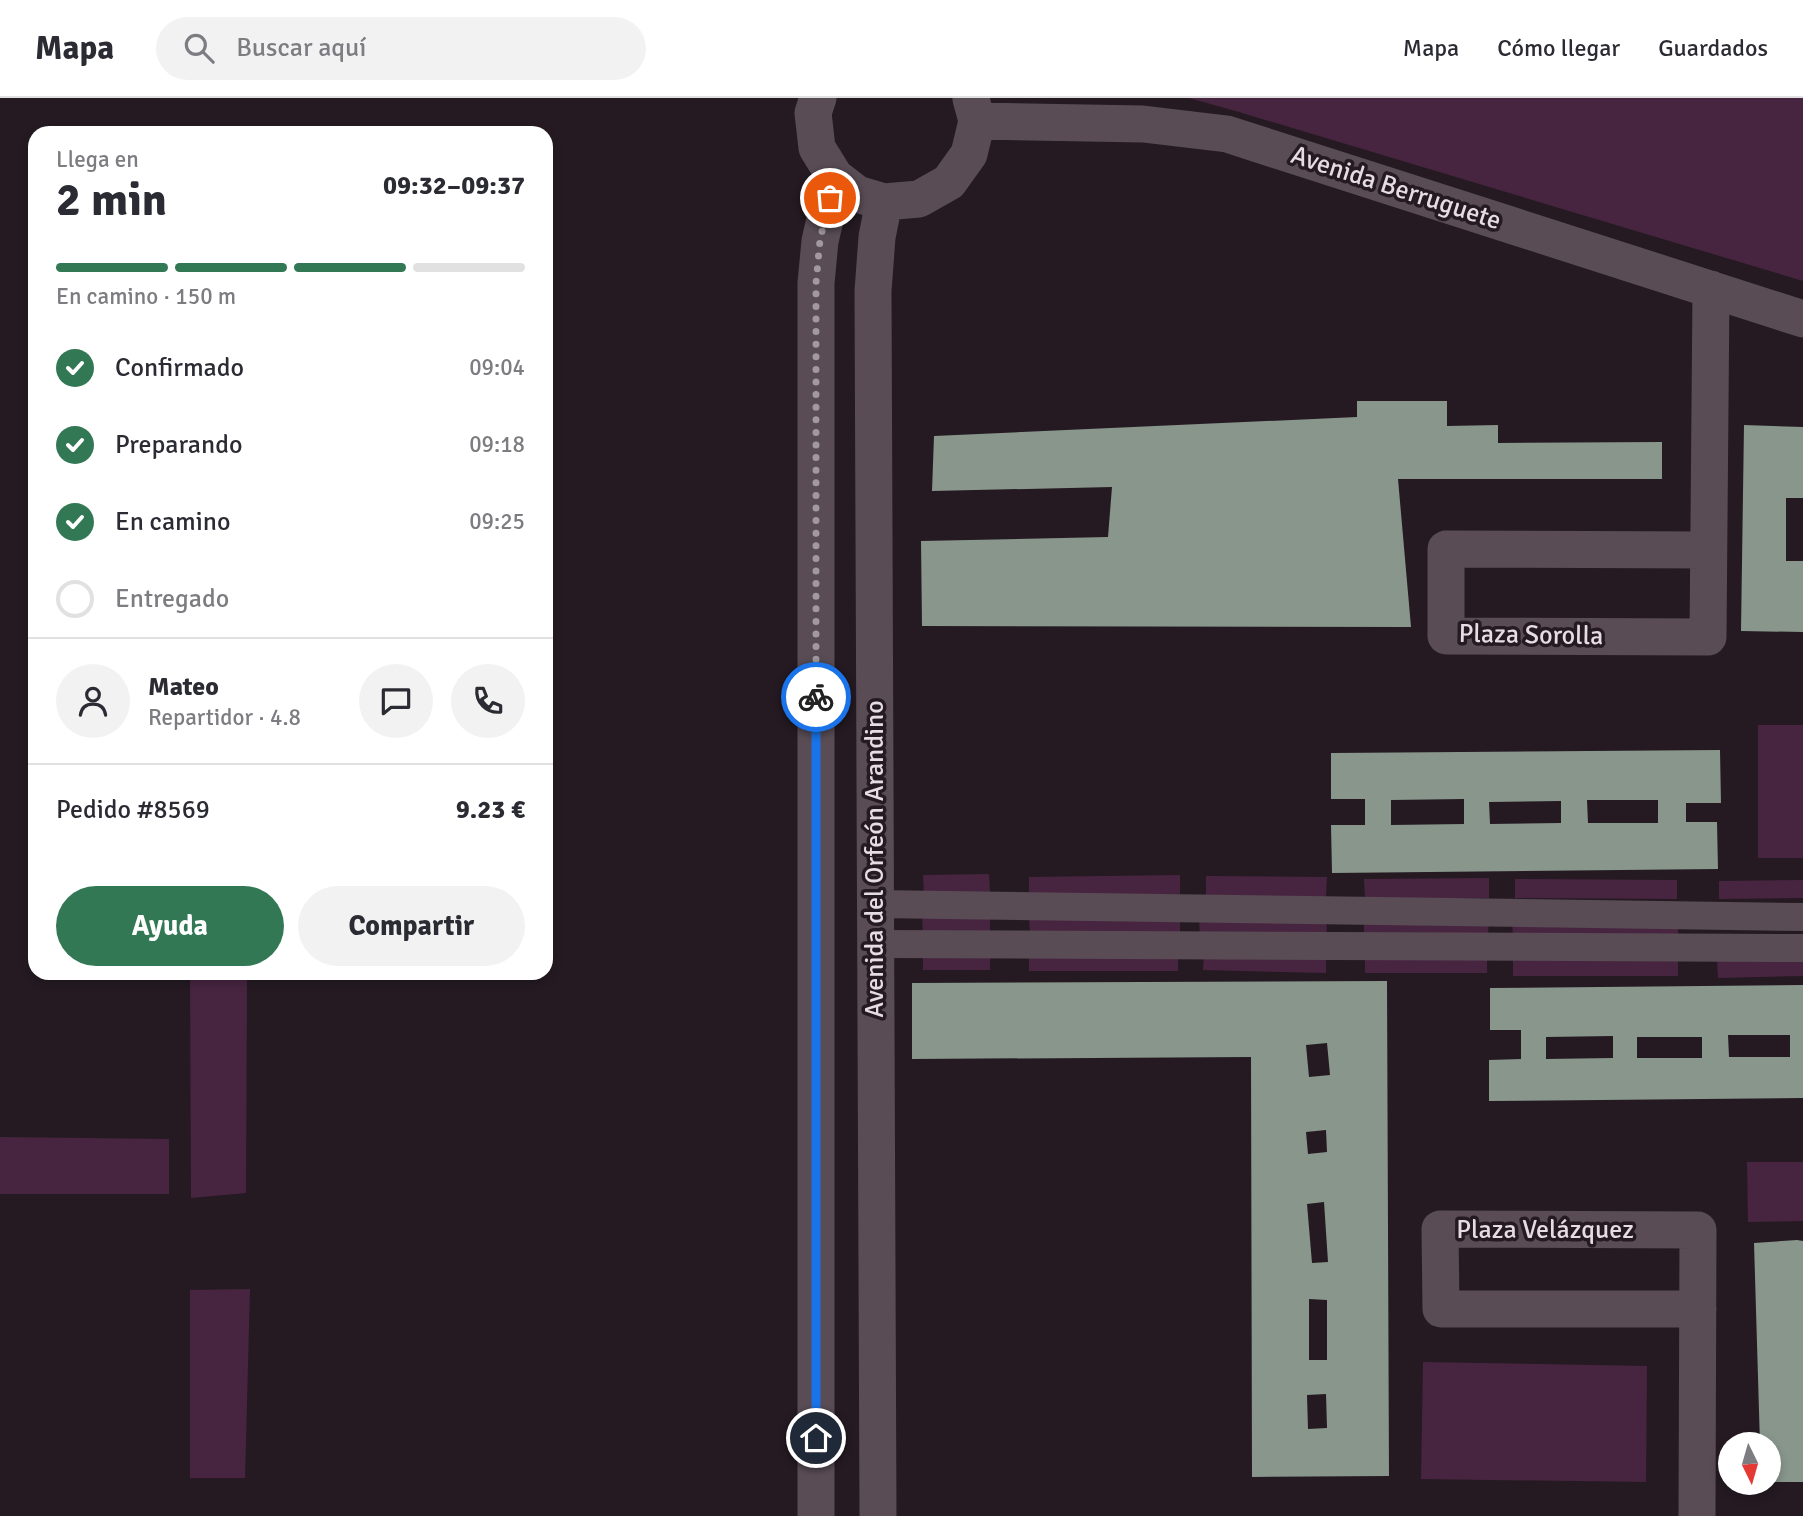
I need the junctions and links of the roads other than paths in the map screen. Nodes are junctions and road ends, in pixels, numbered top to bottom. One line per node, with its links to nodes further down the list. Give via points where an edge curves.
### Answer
1 (817, 98): 3 (street, via 813,113 817,148)
2 (974, 109): 4 (street, via 969,154 949,182 919,199); 5 (street, Avenida Berruguete, via 1227,134)
3 (835, 177): 4 (street, via 857,194); 23 (street, via 820,240 816,283)
4 (884, 202): 8 (street, Avenida del Orfeón Arandino, via 873,291)
5 (1712, 289): 6 (street, Avenida Berruguete); 7 (street, Plaza Sorolla)
6 (1803, 319)
7 (1709, 550): 7 (street, Plaza Sorolla, via 1708,637 1447,636 1446,549)
8 (875, 904): 9 (street); 15 (street, Avenida del Orfeón Arandino)
9 (1008, 905): 10 (street); 16 (street)
10 (1190, 908): 11 (street); 17 (street)
11 (1348, 910): 12 (street); 18 (street)
12 (1501, 913): 13 (street); 19 (street)
13 (1696, 915): 14 (street); 20 (street)
14 (1803, 917)
15 (875, 944): 16 (street); 24 (street, Avenida del Orfeón Arandino)
16 (1009, 944): 17 (street)
17 (1190, 945): 18 (street)
18 (1349, 946): 19 (street)
19 (1502, 946): 20 (street)
20 (1697, 947): 21 (street)
21 (1803, 948)
22 (1698, 1310): 22 (street, Plaza Velázquez, via 1698,1230 1440,1229 1441,1309); 25 (street, Plaza Velázquez)
23 (816, 1516)
24 (878, 1516)
25 (1697, 1516)

